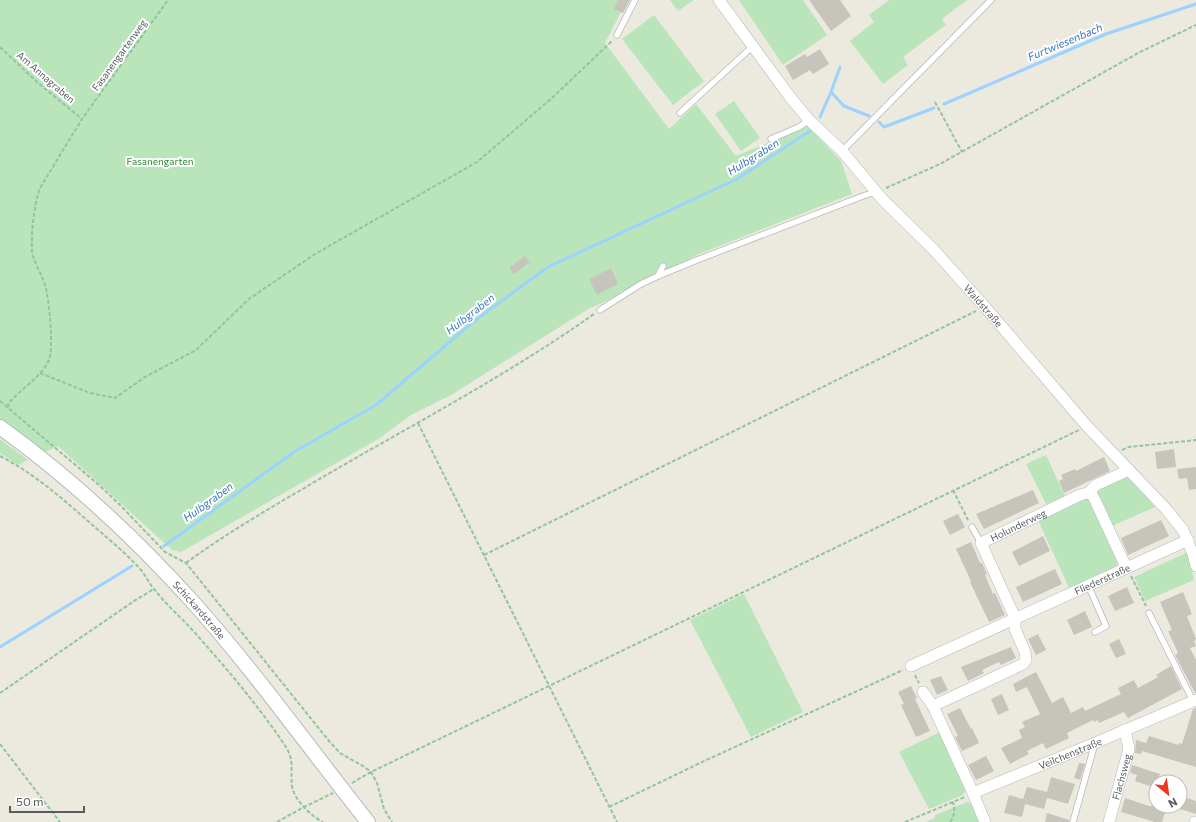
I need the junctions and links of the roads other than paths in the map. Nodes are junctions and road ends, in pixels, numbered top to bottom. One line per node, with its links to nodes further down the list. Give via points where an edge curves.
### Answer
1 (635, 0): 4 (lane)
2 (719, 0): 5 (street, Waldstraße)
3 (991, 0): 9 (lane)
4 (618, 35)
5 (753, 46): 6 (lane); 7 (street, Waldstraße)
6 (680, 113)
7 (809, 120): 8 (lane); 9 (street, Waldstraße)
8 (771, 139)
9 (842, 151): 10 (street, Waldstraße)
10 (875, 192): 12 (lane); 15 (street, Waldstraße, via 933,249 1086,425)
11 (663, 266): 12 (lane)
12 (658, 276): 13 (lane)
13 (600, 310)
14 (0, 427): 33 (street, Schickardstraße, via 89,498 162,568 230,646)
15 (1129, 470): 16 (street, Holunderweg, via 1096,485); 18 (street, via 1166,509)
16 (1088, 493): 19 (street, Holunderweg); 21 (street, via 1095,500)
17 (972, 527): 19 (lane)
18 (1188, 540): 20 (street); 21 (street, Fliederstraße)
19 (981, 543): 24 (street, Holunderweg)
20 (1196, 566)
21 (1126, 567): 22 (street, Fliederstraße)
22 (1088, 585): 24 (street, Fliederstraße); 25 (lane, via 1106,626)
23 (1149, 613): 28 (lane)
24 (1015, 618): 26 (street, Fliederstraße); 29 (street, via 1015,629 1025,652 1026,660 1023,664)
25 (1095, 632)
26 (911, 666)
27 (923, 692): 29 (street)
28 (1195, 700): 30 (street, Veilchenstraße)
29 (933, 706): 32 (street)
30 (1125, 730): 31 (street, Veilchenstraße); 36 (street, Flachsweg, via 1129,749)
31 (1095, 743): 32 (street, Veilchenstraße); 35 (lane)
32 (973, 793): 34 (street)
33 (368, 822)
34 (985, 822)
35 (1073, 822)
36 (1109, 822)

